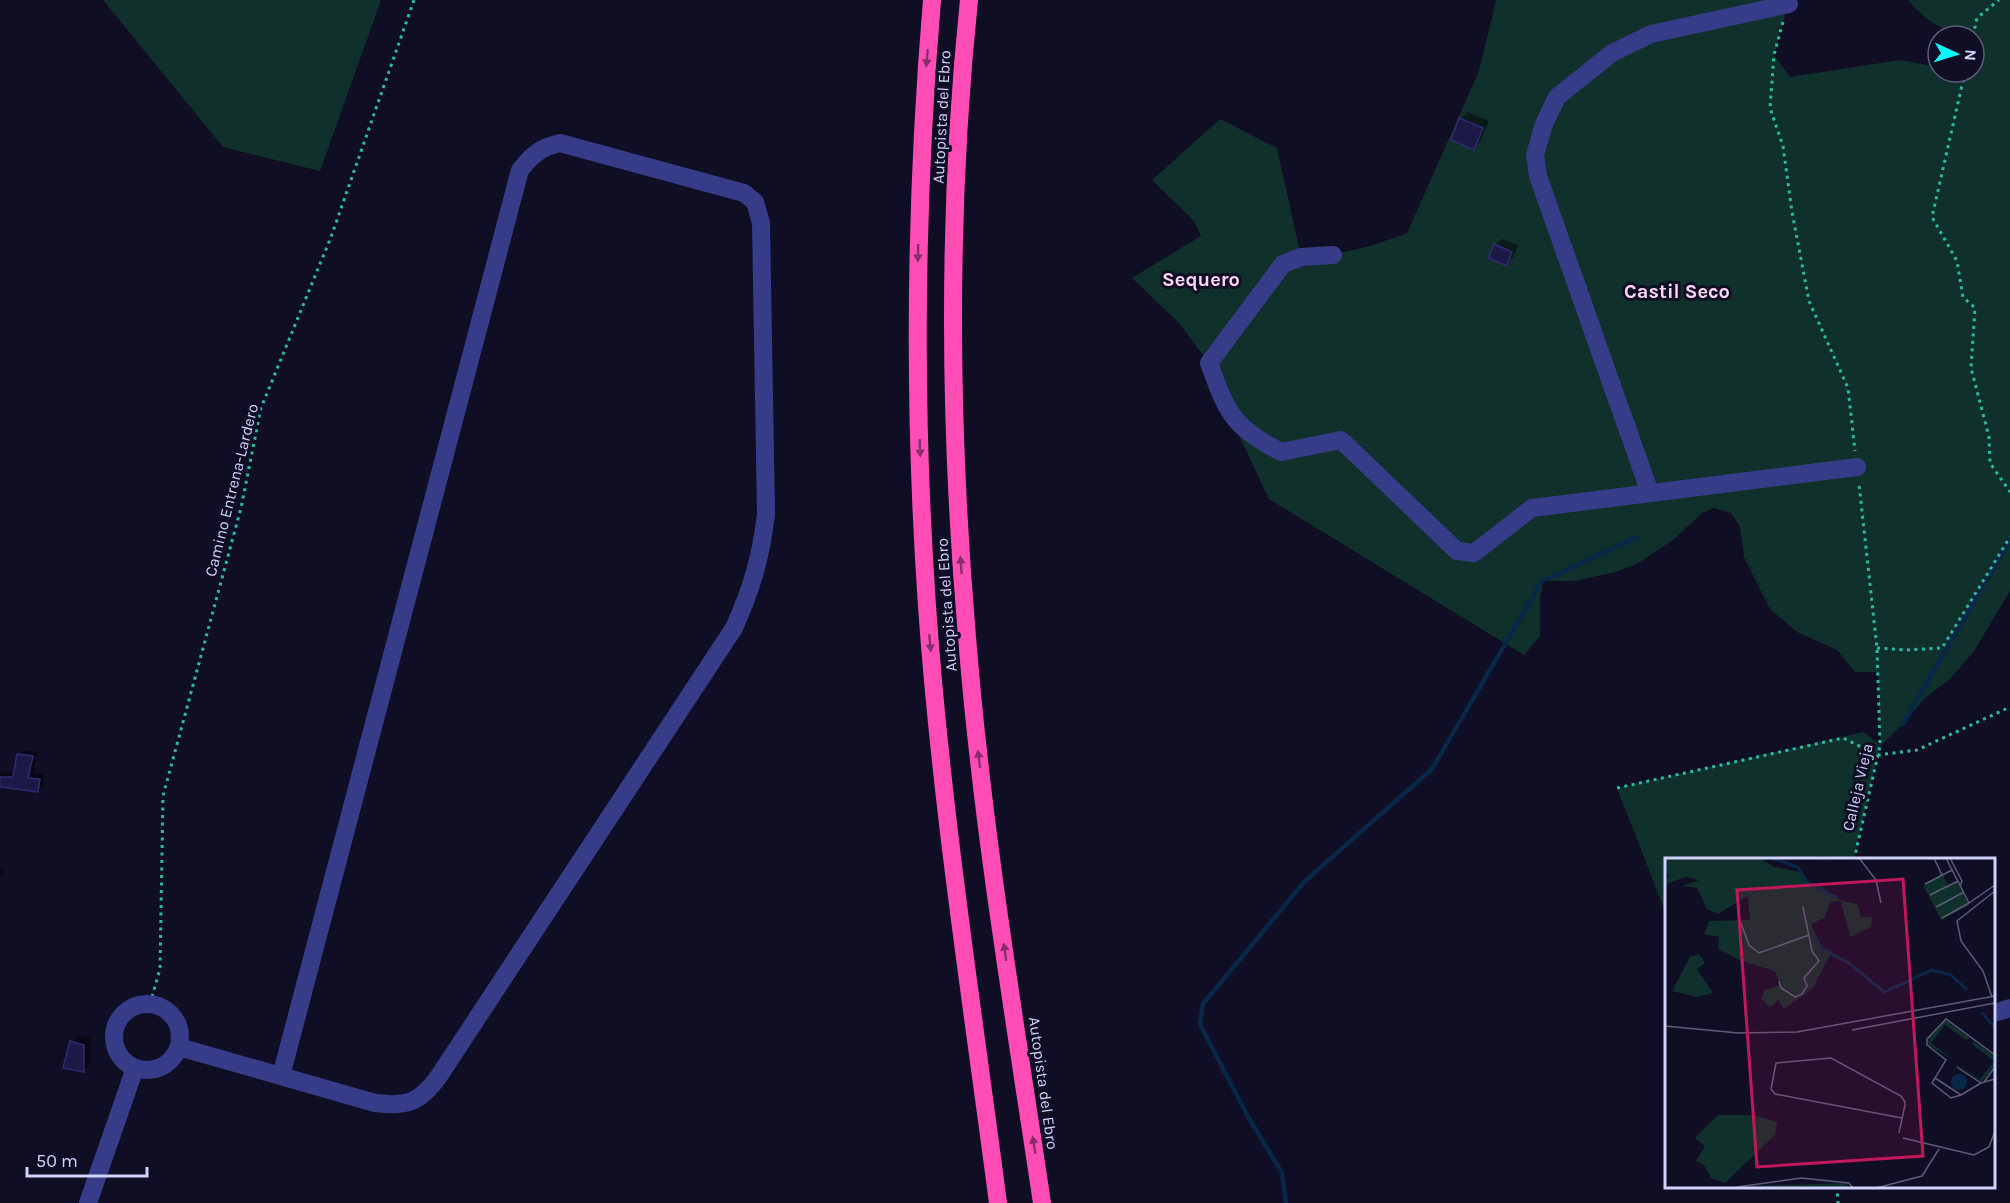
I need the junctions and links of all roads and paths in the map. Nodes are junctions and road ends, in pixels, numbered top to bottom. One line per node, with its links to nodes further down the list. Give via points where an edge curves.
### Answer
1 (414, 0): 18 (path, Camino Entrena-Lardero, via 331,237 261,408 241,508 163,796 160,969)
2 (932, 0): 26 (highway, Autopista del Ebro, one-way to 26, via 923,102 917,272 927,606 953,862)
3 (969, 0): 27 (highway, Autopista del Ebro, one-way to 3, via 984,802 961,555 954,361 955,241)
4 (1999, 0): 6 (path, via 1977,18)
5 (1789, 3): 9 (path, Calleja Vieja, via 1774,55 1770,108 1783,146 1809,302 1848,388); 11 (street, via 1652,34 1612,52 1557,97 1535,155 1538,176)
6 (1976, 24)
7 (1962, 84): 10 (path, via 1932,217 1957,261 1963,297 1975,308 1971,368 1989,438 1990,463)
8 (1333, 255): 11 (street, via 1301,257 1283,264 1209,363 1227,410 1254,438 1281,452 1341,440 1457,551 1474,553 1532,508)
9 (1857, 467): 11 (street); 13 (path, Calleja Vieja)
10 (2010, 492)
11 (1650, 493)
12 (2010, 537): 13 (path, via 1942,648)
13 (1877, 648): 15 (path, Calleja Vieja)
14 (2010, 707): 15 (path, via 1917,750)
15 (1878, 755): 16 (path, via 1843,738); 17 (path, Calleja Vieja)
16 (1617, 788)
17 (1854, 858)
18 (150, 1004): 21 (street, via 162,1007 178,1024); 22 (street, via 128,1010 115,1029 118,1053)
19 (2010, 1008): 20 (street)
20 (1995, 1013)
21 (179, 1047): 22 (street, via 157,1069); 23 (street)
22 (135, 1068): 25 (street)
23 (281, 1076): 23 (street, via 395,1105 407,1104 430,1088 734,628 761,556 766,513 761,223 755,202 744,193 561,143 532,155 520,170)
24 (1837, 1188): 28 (path)
25 (88, 1203)
26 (998, 1203)
27 (1042, 1203)
28 (1838, 1203)

